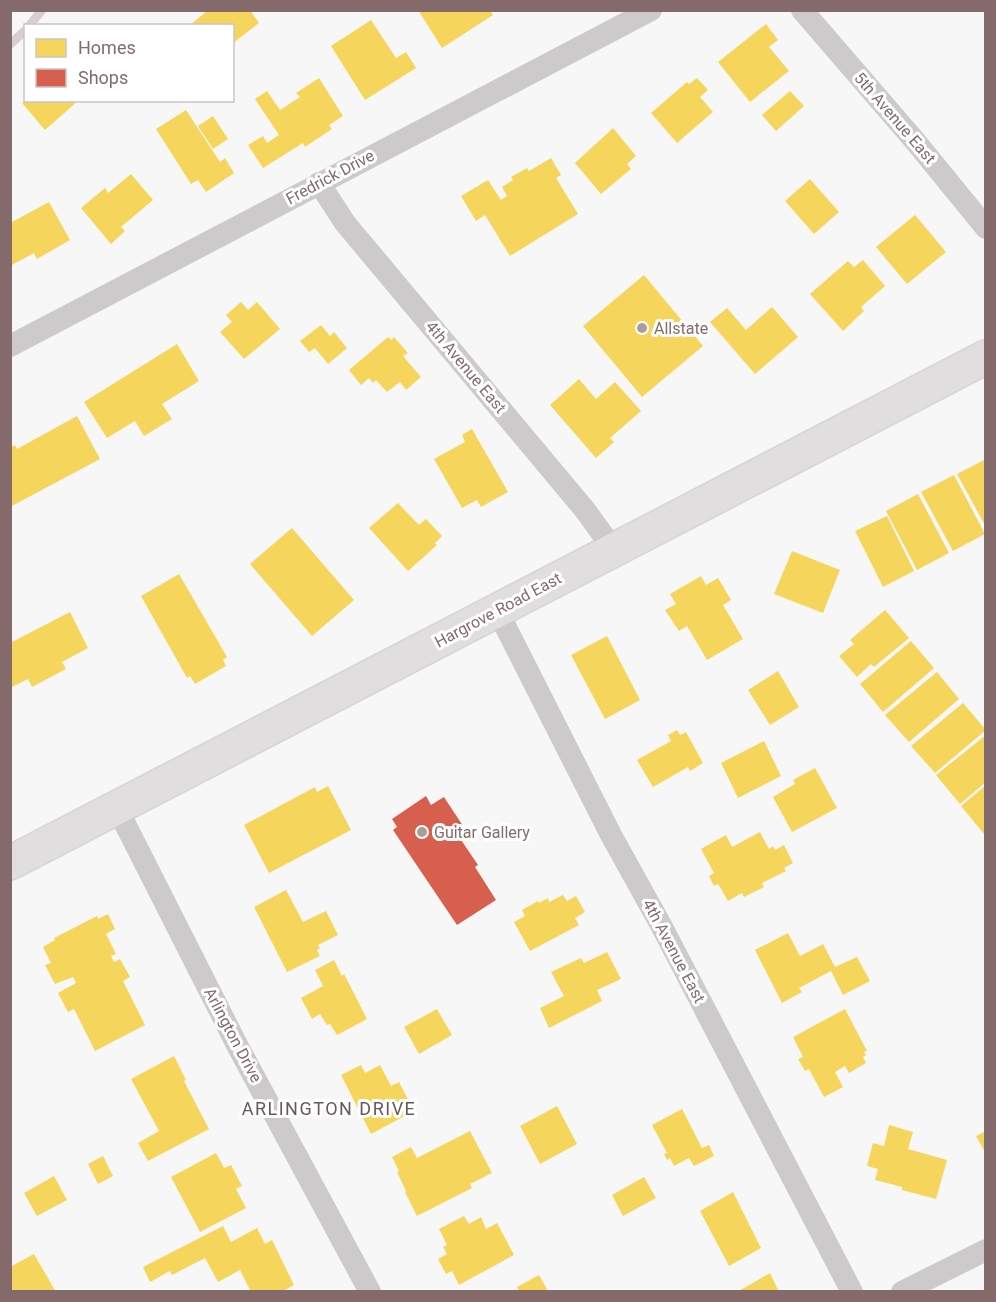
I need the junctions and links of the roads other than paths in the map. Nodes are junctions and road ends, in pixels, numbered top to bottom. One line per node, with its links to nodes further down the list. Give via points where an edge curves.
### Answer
1 (651, 10): 3 (street, Fredrick Drive)
2 (801, 10): 4 (street, 5th Avenue East)
3 (319, 183): 5 (street, Fredrick Drive); 7 (street, 4th Avenue East, via 345,223 585,510)
4 (986, 228)
5 (10, 346)
6 (986, 357): 7 (main road, Hargrove Road East)
7 (614, 550): 8 (main road, Hargrove Road East)
8 (497, 610): 9 (main road, Hargrove Road East); 13 (street, 4th Avenue East)
9 (117, 808): 10 (main road, Hargrove Road East); 12 (street, Arlington Drive, via 237,1045)
10 (10, 862)
11 (986, 1250): 14 (street)
12 (370, 1292)
13 (852, 1292)
14 (902, 1292)

